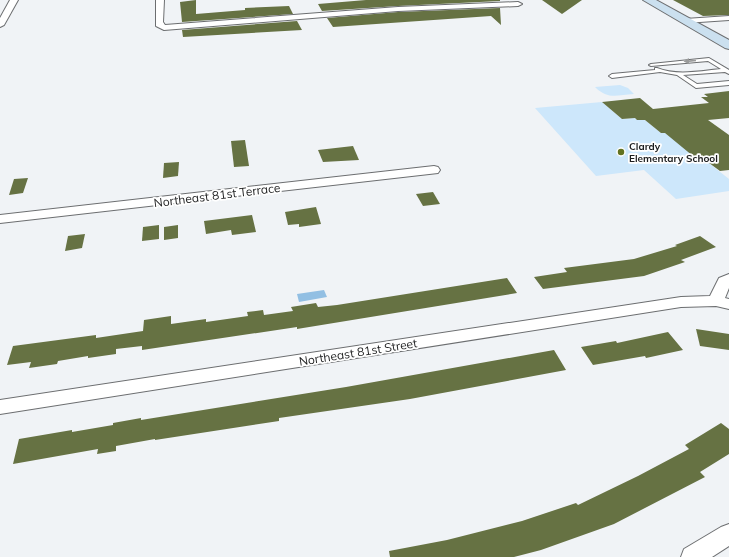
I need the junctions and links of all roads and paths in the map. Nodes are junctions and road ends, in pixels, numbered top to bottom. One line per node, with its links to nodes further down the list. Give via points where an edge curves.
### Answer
1 (14, 0): 7 (street)
2 (160, 0): 4 (street, via 159,22 164,28 398,9)
3 (648, 0): 6 (street)
4 (518, 4)
5 (729, 18): 6 (street)
6 (685, 21): 8 (street)
7 (0, 24)
8 (729, 45)
9 (660, 71): 10 (lane, one-way to 9, via 709,59 651,65); 11 (lane); 12 (lane)
10 (727, 71): 11 (lane)
11 (678, 74): 13 (lane, via 696,86)
12 (612, 76)
13 (729, 83)
14 (434, 170): 15 (street, Northeast 81st Terrace)
15 (0, 219)
16 (729, 279): 17 (street, Northeast 81st Street, via 724,281)
17 (723, 303): 18 (street, Northeast 81st Street, via 681,302)
18 (0, 407)
19 (729, 534): 20 (street)
20 (692, 557)

